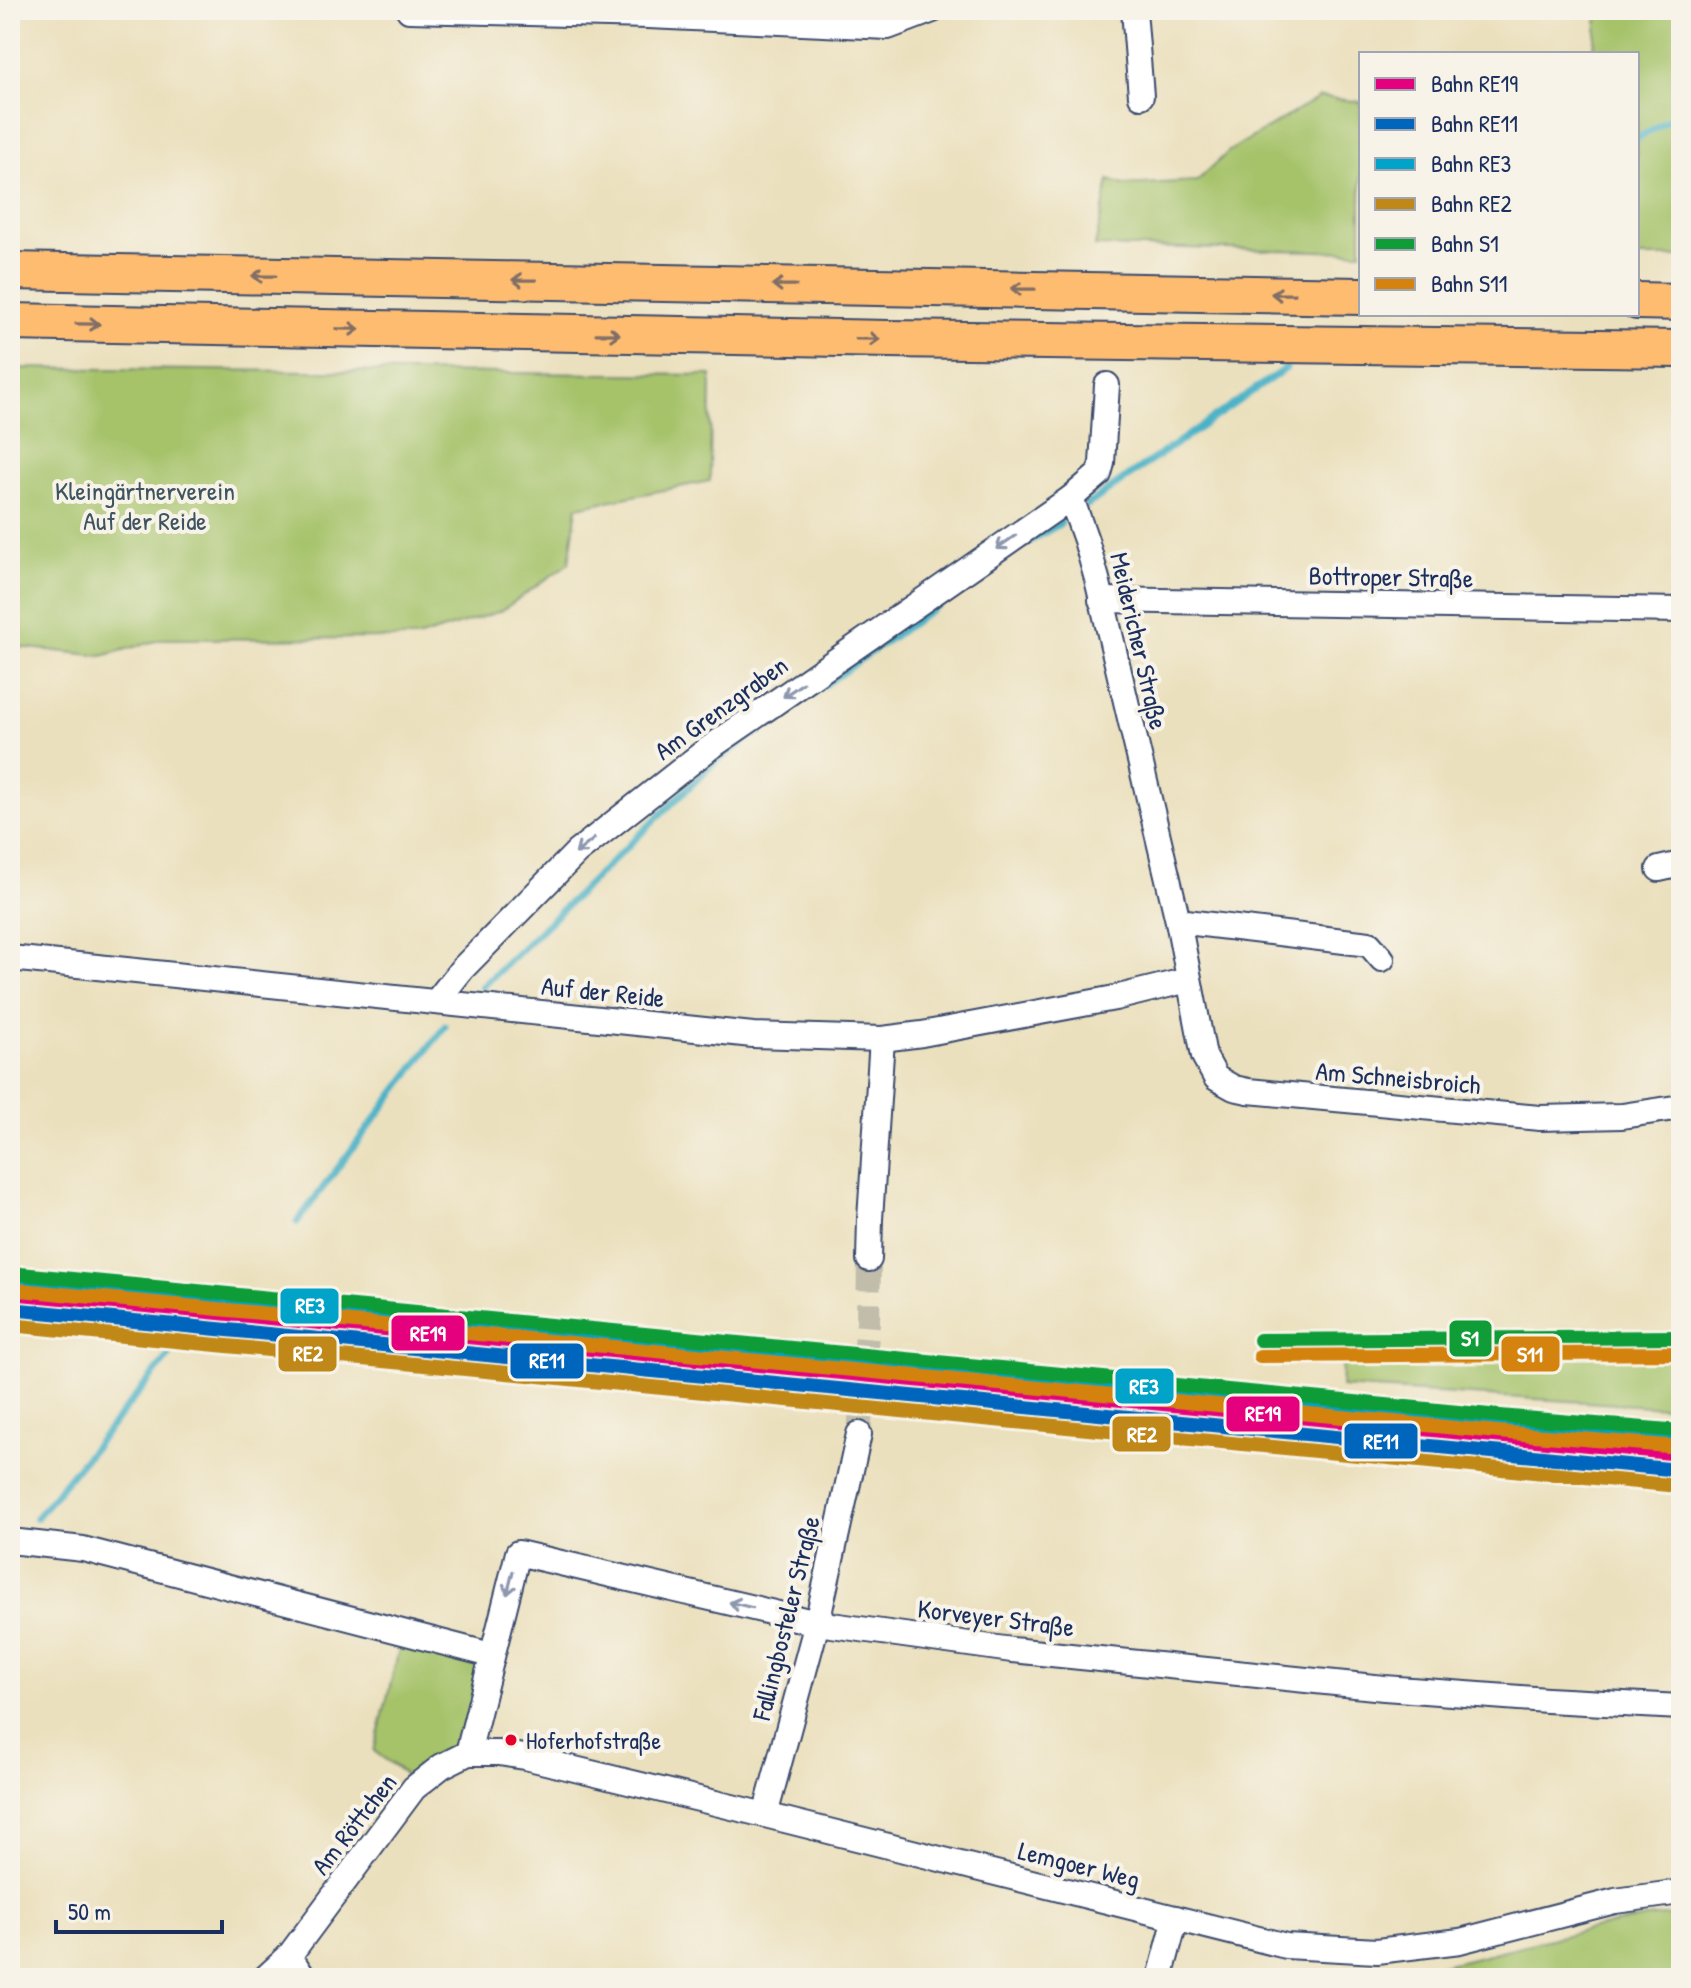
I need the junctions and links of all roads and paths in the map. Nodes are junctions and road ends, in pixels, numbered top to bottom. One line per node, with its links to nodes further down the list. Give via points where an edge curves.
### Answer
1 (409, 10): 2 (street, via 888,27)
2 (933, 10)
3 (1134, 10): 4 (street)
4 (1141, 96)
5 (10, 271): 6 (highway, one-way to 5)
6 (1359, 296)
7 (1639, 301): 8 (highway)
8 (1681, 302)
9 (10, 322): 10 (highway, one-way to 10)
10 (1681, 349)
11 (1107, 385): 12 (street, via 1099,474)
12 (1071, 498): 13 (street, Meidericher Straße); 19 (street, Am Grenzgraben, one-way to 19, via 708,749 586,844)
13 (1101, 600): 14 (street, Bottroper Straße); 15 (street, Meidericher Straße)
14 (1681, 610)
15 (1178, 921): 17 (street, via 1369,944); 18 (street, Meidericher Straße)
16 (10, 958): 19 (street, Auf der Reide)
17 (1382, 959)
18 (1188, 980): 20 (street, Auf der Reide, via 1087,1004); 21 (street, Am Schneisbroich, via 1204,1056 1216,1078 1234,1088 1540,1118 1622,1116)
19 (436, 1002): 20 (street, Auf der Reide, via 753,1035)
20 (882, 1039): 22 (street)
21 (1681, 1107)
22 (869, 1259)
23 (859, 1434): 25 (street, Fallingbosteler Straße)
24 (10, 1541): 26 (street, via 83,1549)
25 (817, 1623): 26 (street, Korveyer Straße, one-way to 26, via 518,1553); 27 (street, Korveyer Straße, via 1012,1650 1384,1688); 29 (street, Fallingbosteler Straße)
26 (491, 1655): 28 (street, Korveyer Straße)
27 (1681, 1707)
28 (468, 1753): 29 (street, Lemgoer Weg, via 525,1757); 32 (street, Am Röttchen, via 414,1788)
29 (765, 1815): 31 (street, Lemgoer Weg)
30 (1681, 1892): 31 (street, Lemgoer Weg, via 1615,1901 1460,1941 1377,1951 1286,1946)
31 (1176, 1918): 35 (street)
32 (289, 1956): 33 (street, Am Röttchen); 34 (street)
33 (265, 1978)
34 (304, 1978)
35 (1160, 1978)

